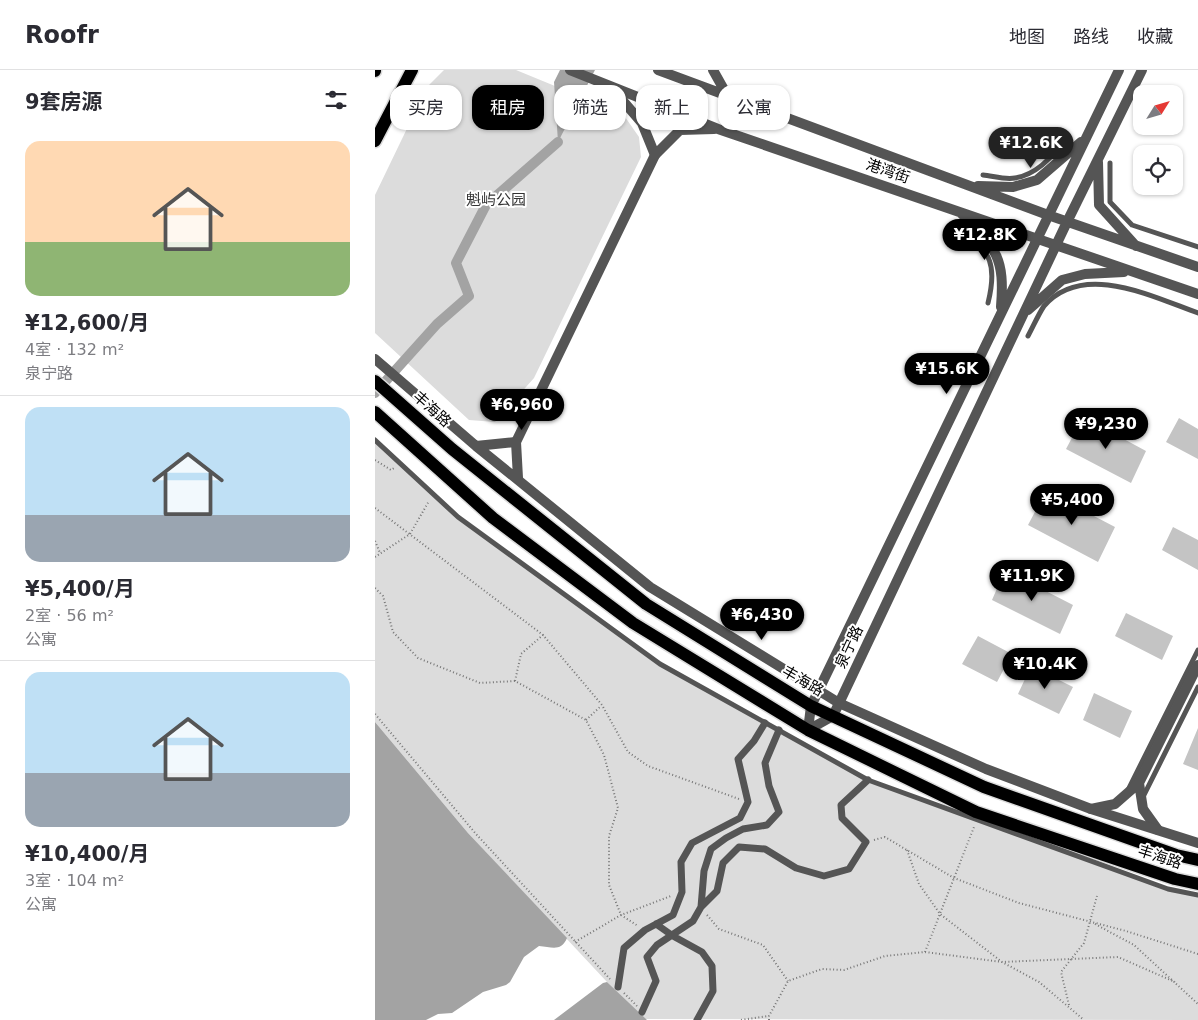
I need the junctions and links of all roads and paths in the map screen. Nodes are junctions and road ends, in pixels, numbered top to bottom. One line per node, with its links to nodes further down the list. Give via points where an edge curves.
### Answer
1 (412, 70): 15 (main road)
2 (570, 70): 7 (street, 港湾街)
3 (663, 70): 9 (street, 港湾街)
4 (713, 70): 8 (street)
5 (1119, 70): 13 (street, 泉宁路)
6 (1142, 70): 17 (street, 泉宁路)
7 (607, 83): 11 (street, 港湾街); 16 (street, via 642,123)
8 (721, 85)
9 (718, 92)
10 (790, 119): 20 (street, 港湾街)
11 (718, 128): 16 (street, via 680,130)
12 (724, 130): 21 (street, 港湾街)
13 (1086, 138): 20 (street, via 1037,180 1013,187); 22 (street, 泉宁路)
14 (1067, 139): 19 (lane, via 1050,159 1034,171 1013,178)
15 (375, 141)
16 (655, 155): 41 (street)
17 (1098, 159): 23 (street, 泉宁路); 27 (street, via 1099,205)
18 (1110, 163): 28 (lane, via 1110,202 1132,225)
19 (983, 175)
20 (970, 186): 22 (street, 港湾街)
21 (959, 211): 25 (street, 港湾街); 35 (street, via 990,243 999,260 1003,283)
22 (1048, 215): 23 (street, 港湾街); 25 (street, 泉宁路)
23 (1067, 222): 26 (street, 泉宁路); 27 (street, 港湾街)
24 (960, 230): 32 (lane, via 977,240 990,260 993,281)
25 (1037, 238): 26 (street, 港湾街); 35 (street, 泉宁路)
26 (1056, 246): 30 (street, 港湾街); 34 (street, 泉宁路)
27 (1137, 246): 29 (street, 港湾街)
28 (1198, 247)
29 (1198, 267)
30 (1131, 271): 31 (street, 港湾街); 34 (street, via 1085,274 1062,280)
31 (1198, 294)
32 (988, 303)
33 (1198, 313): 36 (lane, via 1119,285 1093,284 1066,289 1044,306)
34 (1023, 314): 59 (street, 泉宁路)
35 (1000, 315): 58 (street, 泉宁路)
36 (1028, 336)
37 (375, 359): 42 (street)
38 (375, 381): 61 (main road, 丰海路, via 452,449 645,604)
39 (375, 412): 67 (main road, 丰海路, via 493,518 633,623)
40 (375, 440): 44 (lane)
41 (515, 442): 42 (street); 45 (street)
42 (476, 446): 45 (street)
43 (375, 460): 44 (path, via 391,470)
44 (399, 464): 46 (lane)
45 (518, 478): 58 (street, via 650,587)
46 (433, 494): 48 (path); 65 (lane, via 458,517 660,664)
47 (375, 508): 48 (path)
48 (410, 534): 50 (path); 53 (path)
49 (375, 542): 50 (path)
50 (381, 553): 51 (path)
51 (375, 557)
52 (375, 588): 56 (path, via 383,596 393,632 418,658 480,682)
53 (543, 634): 56 (path, via 521,654); 60 (path)
54 (1198, 650): 70 (lane)
55 (1198, 665): 69 (street)
56 (515, 681): 64 (path)
57 (1198, 687): 71 (lane)
58 (818, 691): 59 (street); 61 (street, 泉宁路)
59 (839, 703): 63 (street, 泉宁路); 73 (street, via 986,769)
60 (601, 705): 64 (path); 72 (path, via 627,752 648,766)
61 (811, 706): 63 (main road, 丰海路); 67 (street, 泉宁路)
62 (375, 714): 92 (path, via 476,834)
63 (833, 716): 67 (street); 79 (main road, 丰海路, via 984,787)
64 (586, 720): 87 (path, via 603,755 619,808 609,836 609,885)
65 (765, 723): 66 (lane); 72 (street, via 738,759)
66 (779, 730): 68 (lane); 85 (street, via 765,764 779,812 767,825 743,829 711,849 704,871)
67 (808, 730): 81 (main road, 丰海路, via 976,812)
68 (868, 780): 74 (lane); 76 (street, via 841,805 842,818)
69 (1139, 783): 70 (street); 71 (street)
70 (1127, 793): 73 (street, via 1115,804)
71 (1141, 799): 75 (street, via 1143,809)
72 (748, 802): 82 (street, via 739,818 692,843 681,862)
73 (1091, 809): 75 (street)
74 (977, 820): 80 (path); 84 (lane, via 1168,889)
75 (1158, 830): 77 (street)
76 (866, 842): 78 (path, via 885,837); 85 (street, via 849,869 824,876 796,868 765,849 739,847 723,863 717,890)
77 (1198, 843)
78 (907, 850): 80 (path); 86 (path, via 919,884)
79 (1198, 860)
80 (954, 878): 86 (path); 88 (path, via 1019,903)
81 (1198, 884)
82 (682, 892): 87 (path); 89 (street, via 673,914)
83 (1097, 896): 88 (path)
84 (1198, 896)
85 (701, 908): 91 (street, via 693,921); 97 (path, via 719,930 763,946)
86 (940, 914): 93 (path); 96 (path)
87 (621, 915): 90 (path); 92 (path)
88 (1090, 922): 94 (path, via 1126,930); 95 (path, via 1084,943); 98 (path, via 1134,944)
89 (656, 924): 90 (street); 91 (street)
90 (645, 930): 99 (street, via 624,948)
91 (673, 936): 102 (street, via 657,945 647,957 656,982); 104 (street, via 702,952 712,966 713,991)
92 (575, 942): 99 (path)
93 (925, 952): 96 (path); 97 (path, via 885,956 844,970 822,969)
94 (1198, 954)
95 (1072, 958): 96 (path); 98 (path, via 1118,957); 101 (path, via 1061,972)
96 (1001, 962): 101 (path, via 1039,982)
97 (788, 981): 103 (path)
98 (1175, 982): 100 (path)
99 (618, 987): 102 (path)
100 (1198, 1004)
101 (1069, 1006): 107 (path)
102 (642, 1012)
103 (769, 1016): 105 (path); 106 (path)
104 (697, 1020)
105 (741, 1020)
106 (769, 1020)
107 (1085, 1020)

